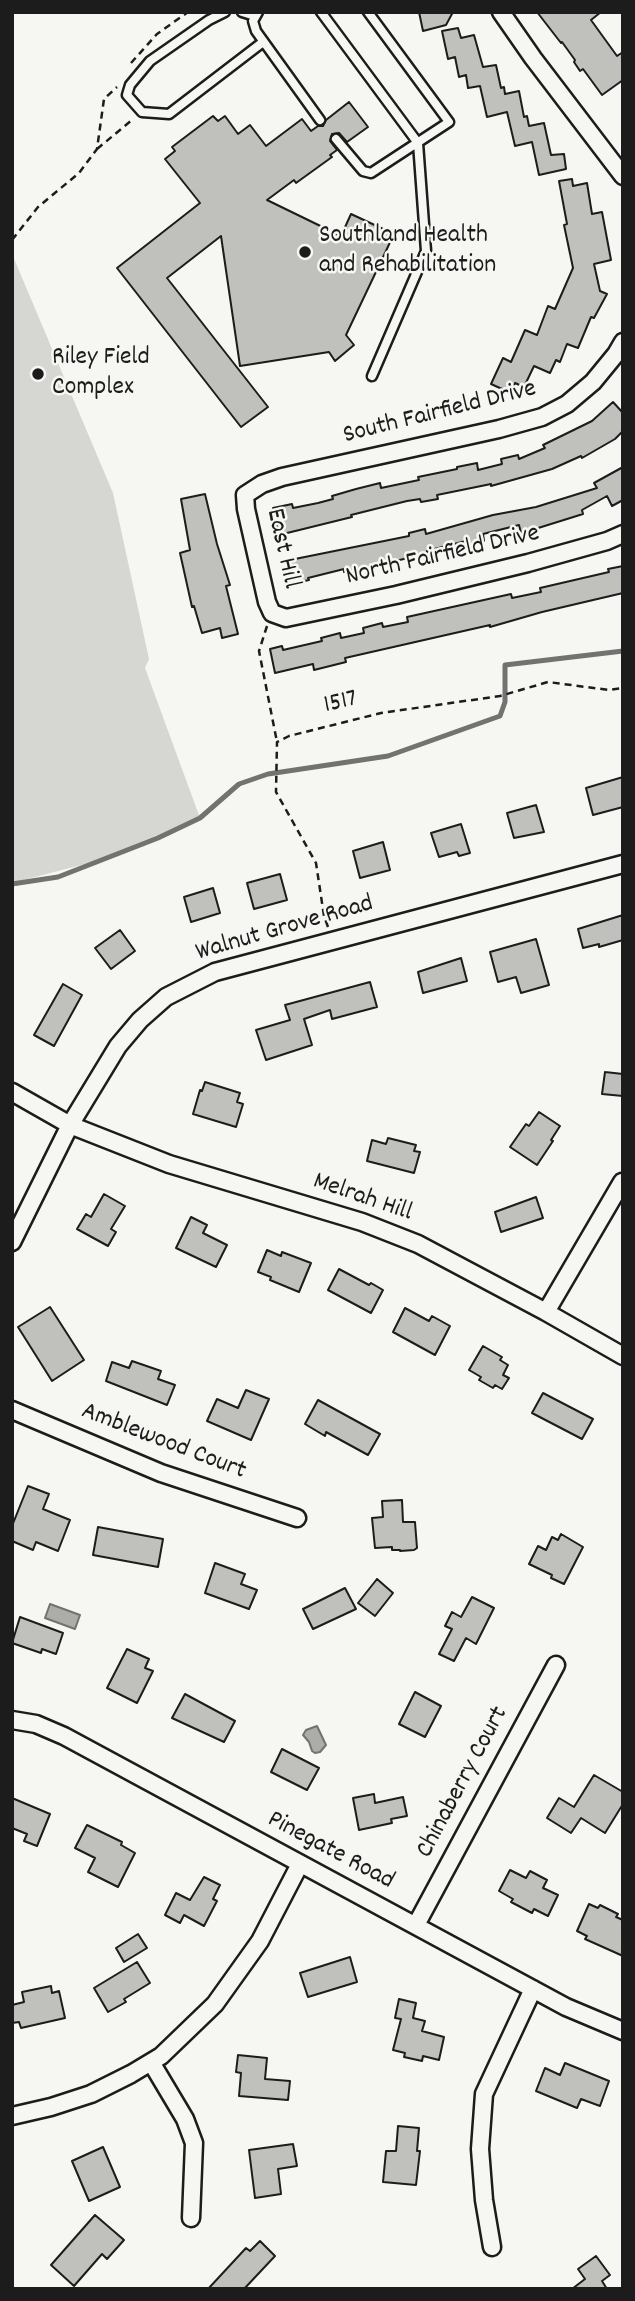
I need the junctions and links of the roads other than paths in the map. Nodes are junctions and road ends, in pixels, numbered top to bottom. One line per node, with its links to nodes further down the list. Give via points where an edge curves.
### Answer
1 (225, 12): 7 (lane, via 150,61 127,95 142,112 169,114)
2 (242, 12): 6 (lane)
3 (321, 12): 10 (lane)
4 (368, 12): 10 (lane, via 449,122)
5 (501, 12): 11 (street)
6 (257, 14): 7 (lane, via 253,21)
7 (263, 43): 8 (lane)
8 (320, 120)
9 (336, 139): 10 (lane, via 366,173)
10 (418, 143): 13 (lane, via 426,251)
11 (623, 176)
12 (623, 342): 14 (street, South Fairfield Drive, via 593,382 542,417 282,477)
13 (372, 376)
14 (245, 495): 16 (street, East Hill)
15 (623, 534): 16 (street, North Fairfield Drive, via 396,595 286,618)
16 (272, 612)
17 (623, 864): 19 (street, Walnut Grove Road, via 215,972 166,997 140,1020 118,1046)
18 (12, 1092): 19 (street, Melrah Hill)
19 (70, 1125): 21 (street, Walnut Grove Road); 22 (street, Melrah Hill, via 169,1164 362,1222 418,1244)
20 (622, 1182): 22 (street)
21 (12, 1242)
22 (546, 1311): 23 (street, Melrah Hill)
23 (623, 1356)
24 (12, 1410): 25 (street, Amblewood Court, via 161,1474)
25 (298, 1518)
26 (556, 1665): 29 (street, Chinaberry Court)
27 (12, 1720): 28 (street, Pinegate Road, via 64,1736)
28 (300, 1864): 29 (street, Pinegate Road); 32 (street, via 260,1941 215,2004)
29 (416, 1925): 30 (street, Pinegate Road)
30 (534, 1989): 31 (street, Pinegate Road); 35 (street, via 484,2094 480,2149)
31 (623, 2031)
32 (151, 2063): 33 (street, via 91,2094); 34 (street, via 194,2143)
33 (12, 2116)
34 (191, 2218)
35 (492, 2247)

